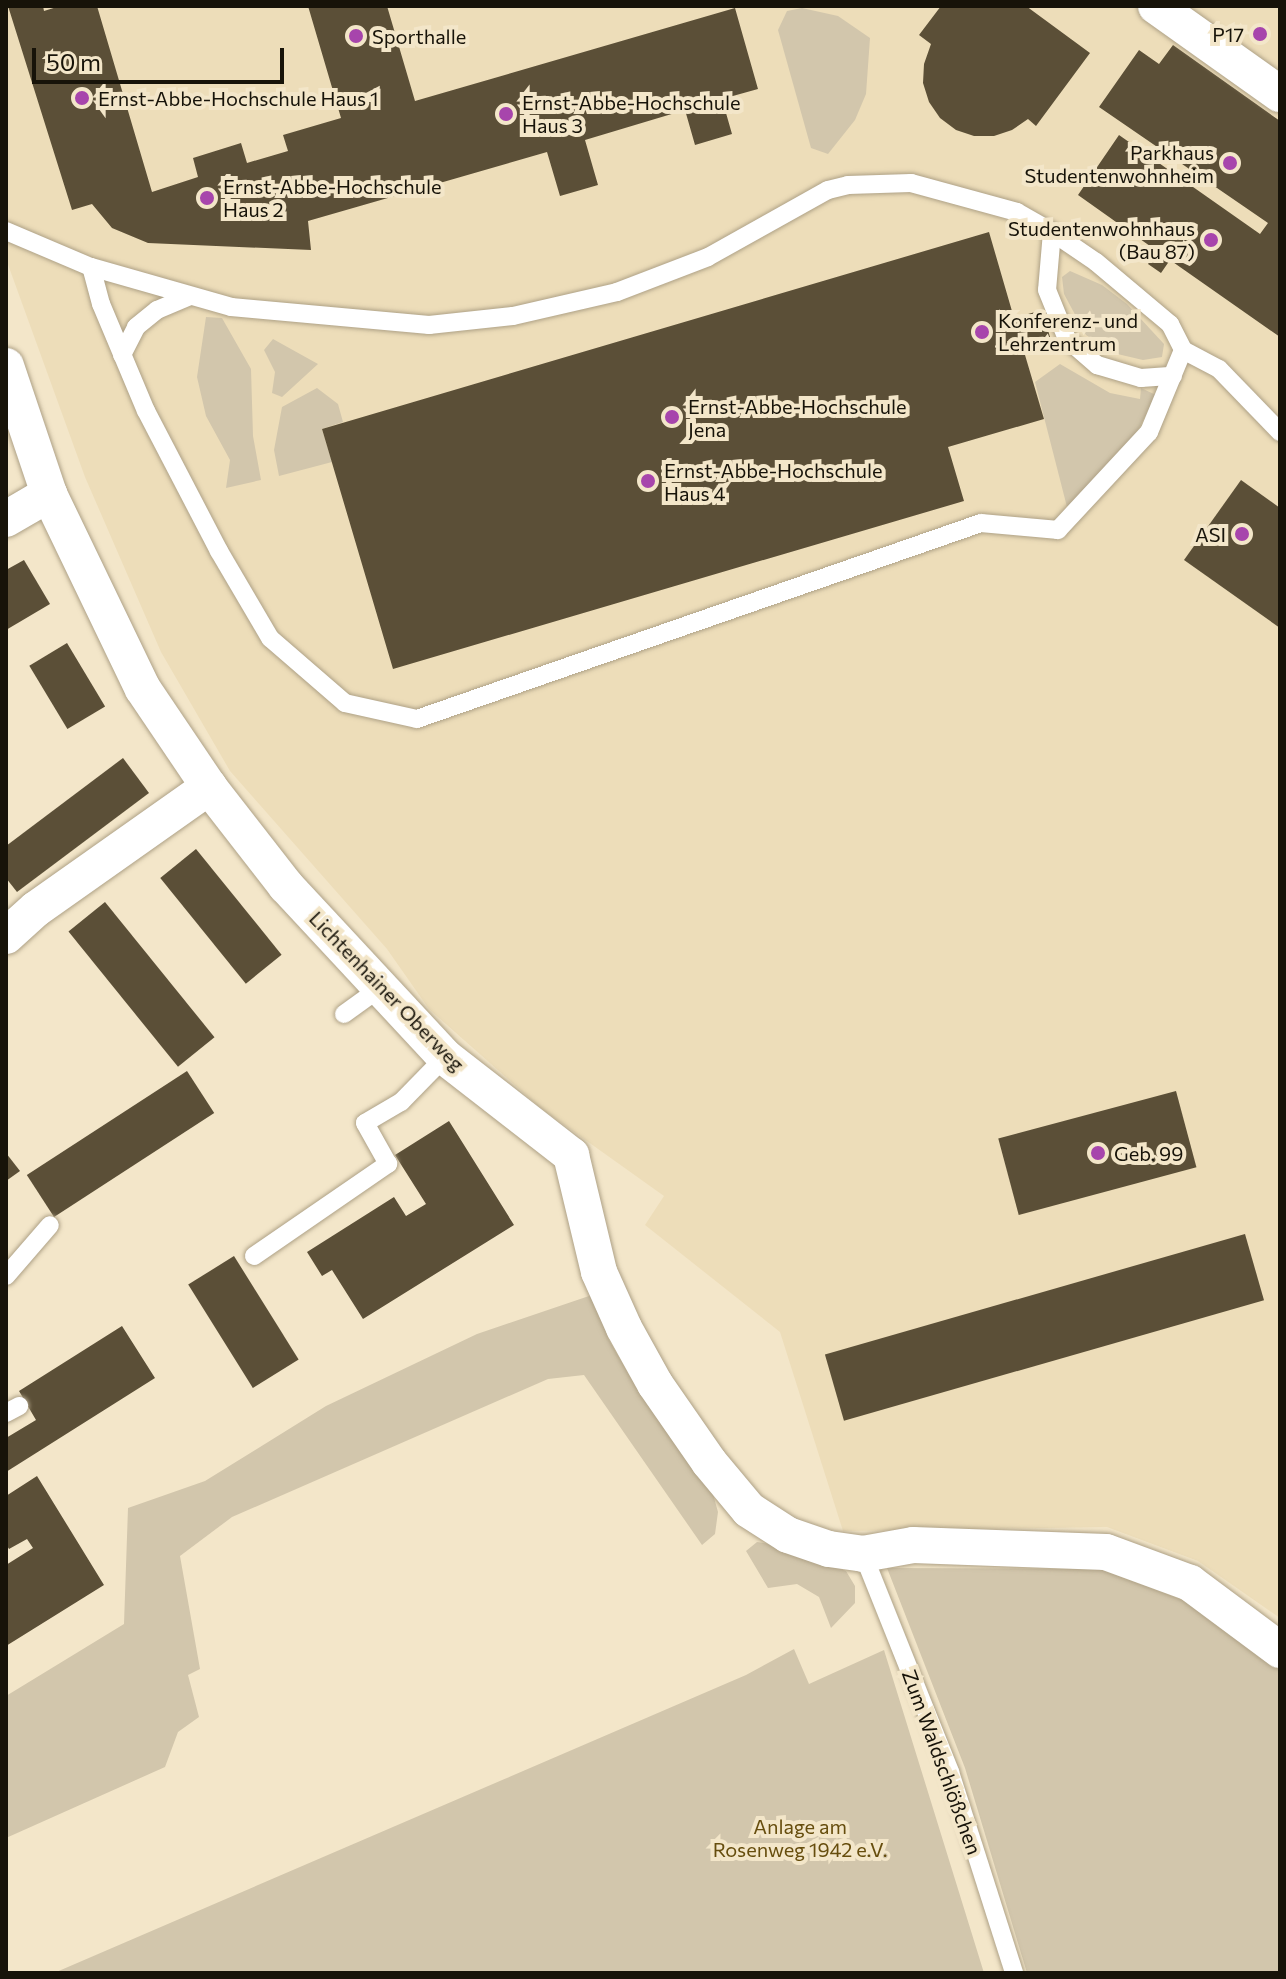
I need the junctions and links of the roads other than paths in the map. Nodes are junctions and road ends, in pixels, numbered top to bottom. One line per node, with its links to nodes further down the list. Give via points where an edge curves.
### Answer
1 (1156, 6): 2 (street)
2 (1280, 94)
3 (6, 231): 5 (lane)
4 (1052, 232): 6 (lane, via 1017,212 911,183 848,185 828,190 680,269 617,292 513,316 429,325 381,323 231,307); 7 (lane, via 1170,324); 10 (lane, via 1047,290 1067,339 1097,365 1141,378)
5 (91, 267): 6 (lane); 8 (lane)
6 (190, 296): 8 (lane, via 157,310 136,327)
7 (1183, 350): 10 (lane); 11 (lane, via 1219,369)
8 (122, 355): 10 (lane, via 219,551 270,638 345,703 417,719 981,523 1058,530 1149,432)
9 (6, 366): 12 (street, Lichtenhainer Oberweg)
10 (1173, 376)
11 (1280, 432)
12 (49, 494): 13 (street); 14 (street, Lichtenhainer Oberweg, via 143,689)
13 (6, 519)
14 (209, 787): 15 (street, via 36,909); 16 (street, Lichtenhainer Oberweg, via 286,886)
15 (6, 936)
16 (380, 988): 17 (lane); 18 (street, Lichtenhainer Oberweg)
17 (344, 1014)
18 (445, 1057): 20 (lane, via 401,1102 365,1123 388,1164); 22 (street, Lichtenhainer Oberweg, via 571,1155 599,1272 624,1328 655,1384 749,1510 788,1535)
19 (50, 1225): 21 (lane)
20 (254, 1256)
21 (6, 1276)
22 (863, 1554): 23 (street, Lichtenhainer Oberweg, via 913,1545 1106,1552 1190,1583); 24 (lane, Zum Waldschlößchen, via 950,1772)
23 (1280, 1650)
24 (1014, 1973)

